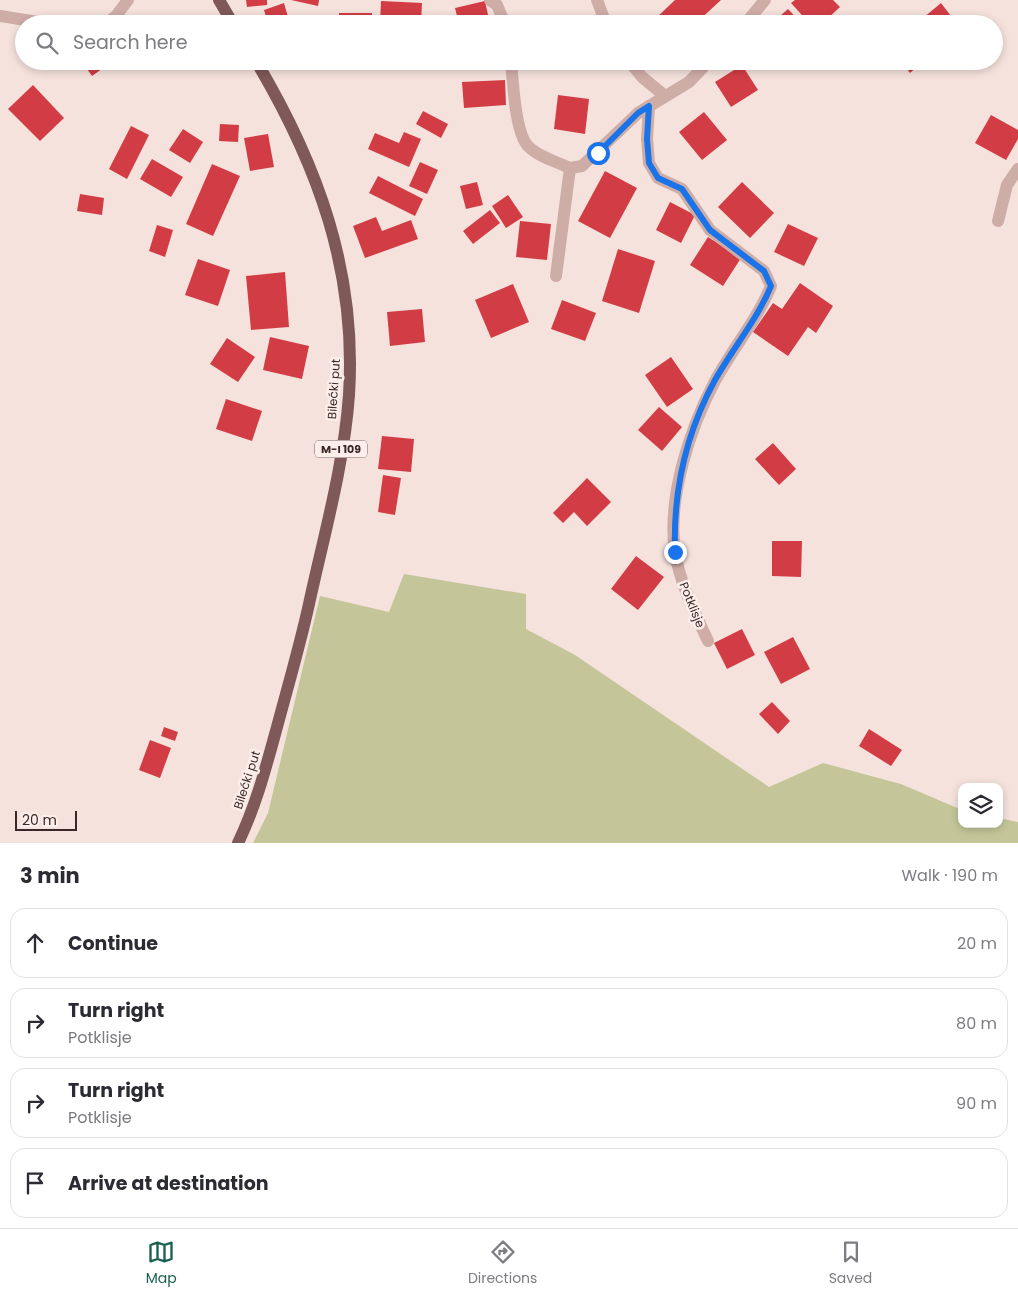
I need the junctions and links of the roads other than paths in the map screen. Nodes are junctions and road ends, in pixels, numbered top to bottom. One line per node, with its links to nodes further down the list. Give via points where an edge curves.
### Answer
1 (128, 0): 6 (street)
2 (219, 0): 7 (main road)
3 (490, 0): 8 (street, via 497,5)
4 (597, 0): 9 (street)
5 (765, 0): 10 (street)
6 (117, 15)
7 (228, 15)
8 (501, 15)
9 (603, 15)
10 (752, 15)
11 (0, 16): 12 (street)
12 (15, 18)
13 (261, 70): 24 (main road, Bilećki put / M-I 109, via 292,128 327,209 343,272 350,368 346,423 304,624 260,788)
14 (512, 70): 19 (street, via 518,124 528,147)
15 (636, 70): 17 (street)
16 (700, 70): 17 (street, via 689,82)
17 (664, 96): 18 (street)
18 (649, 106): 19 (street, via 582,166); 23 (street, Potklisje, via 649,163 658,178 682,189 710,230 764,271 771,286 763,305 715,380 698,417 681,472 674,516 675,552 685,590)
19 (570, 168): 22 (street)
20 (1018, 169): 21 (street, via 1006,185)
21 (998, 221)
22 (556, 276)
23 (708, 642)
24 (238, 843)

